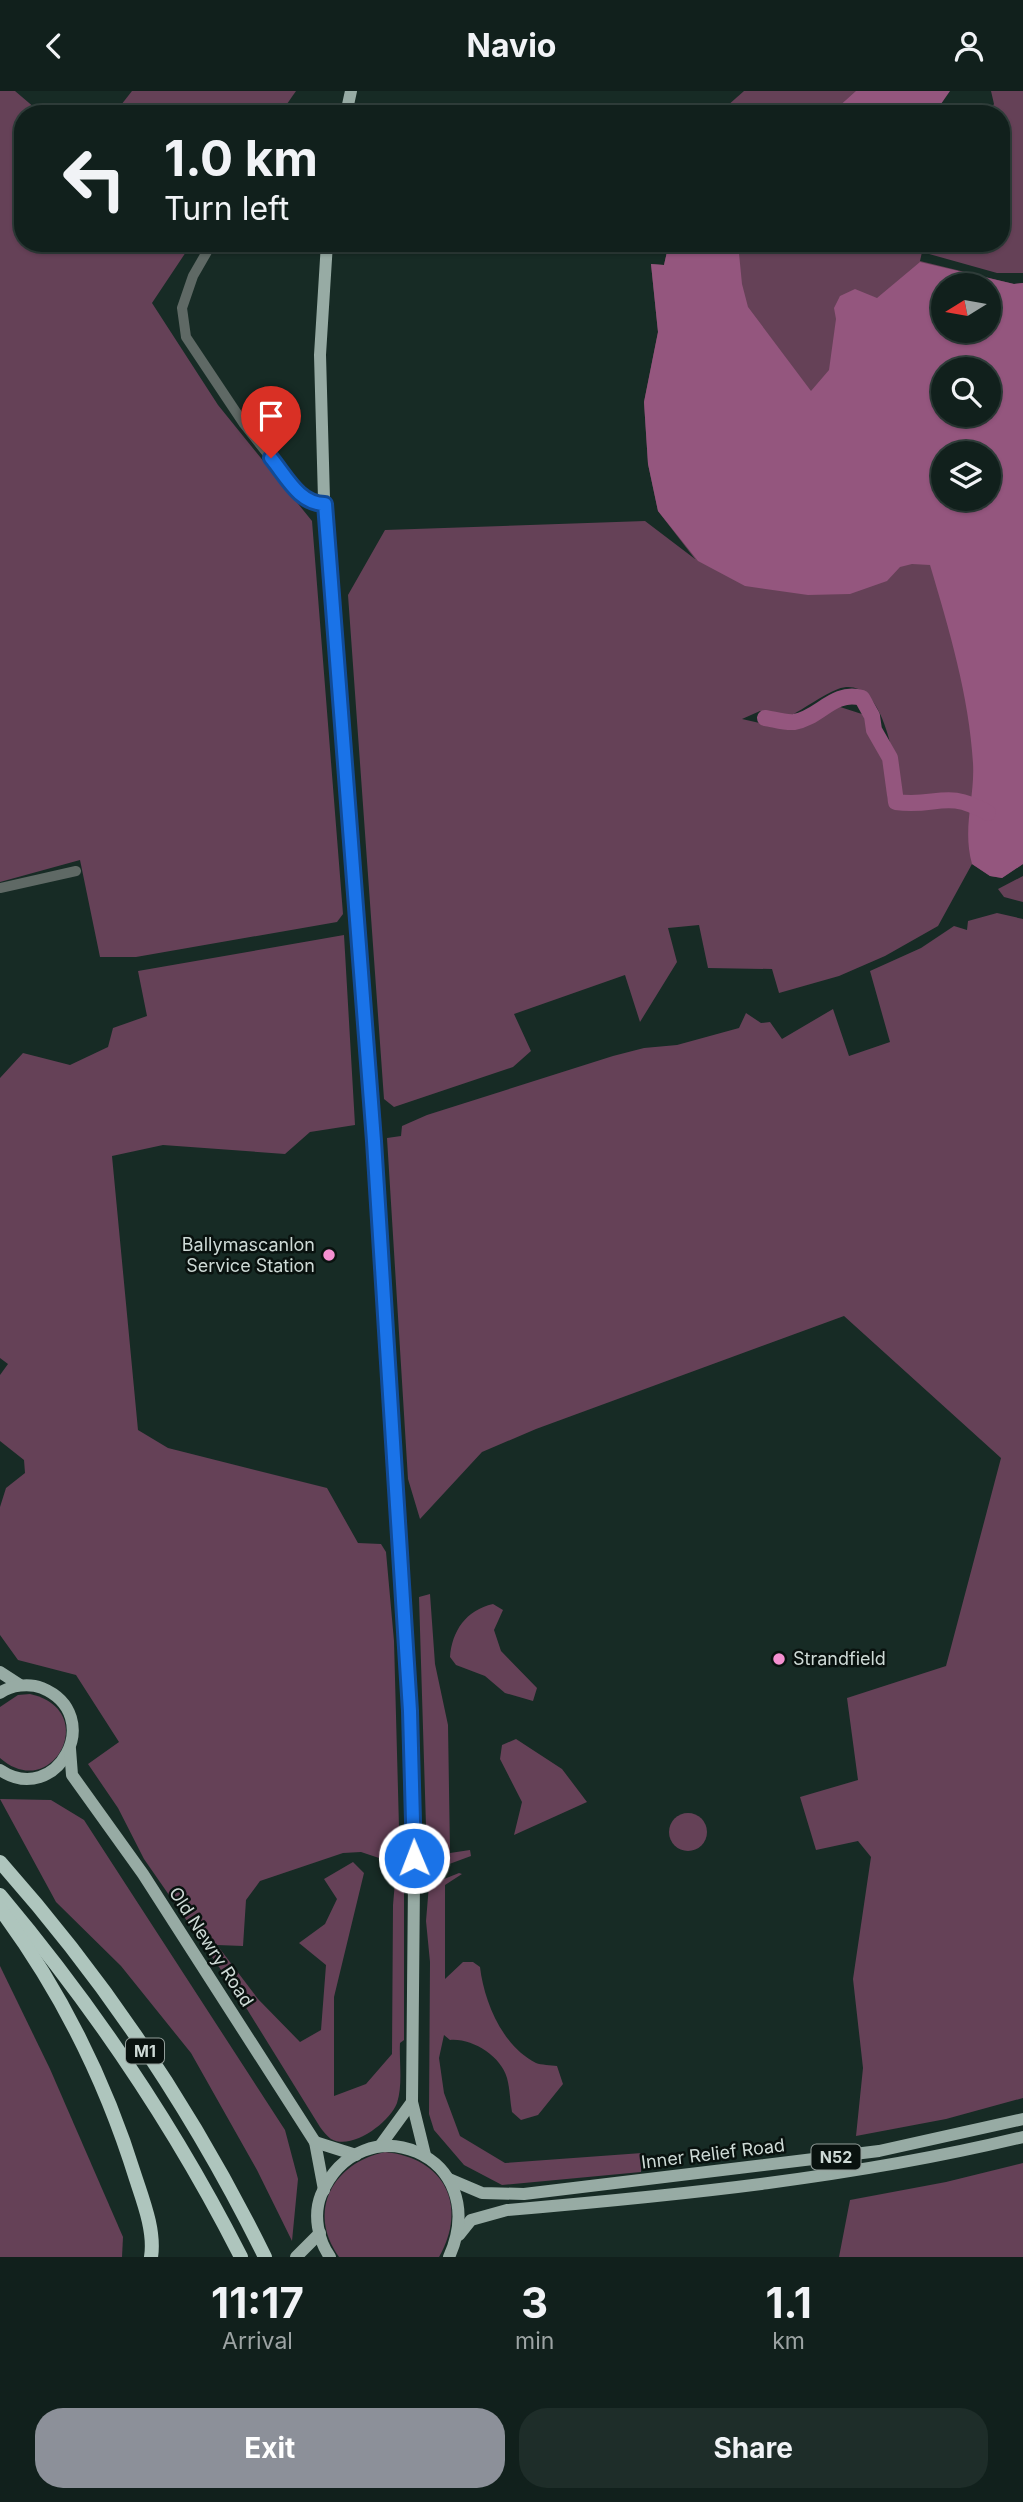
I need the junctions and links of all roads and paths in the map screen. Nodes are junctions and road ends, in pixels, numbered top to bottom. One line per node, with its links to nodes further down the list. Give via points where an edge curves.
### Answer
1 (207, 252): 3 (street, via 182,308 186,337 244,424 298,492 314,504)
2 (326, 252): 3 (main road, via 320,355)
3 (325, 504): 16 (main road, via 359,926 410,1711)
4 (76, 871): 5 (street)
5 (0, 888)
6 (0, 1672): 7 (main road)
7 (20, 1685): 8 (main road); 9 (main road, via 51,1692 63,1703 72,1725)
8 (0, 1693)
9 (70, 1749): 11 (main road); 12 (main road)
10 (0, 1770): 11 (main road, via 21,1779)
11 (50, 1773): 12 (main road)
12 (72, 1775): 19 (main road, Old Newry Road, via 144,1874)
13 (0, 1862): 29 (highway, M1, via 71,1947 135,2035 176,2098)
14 (0, 1895): 28 (highway, M1, via 55,1961 141,2082)
15 (0, 1909): 27 (highway, via 53,1987 95,2067 143,2202)
16 (412, 2102): 20 (main road); 22 (main road)
17 (1023, 2119): 23 (main road, Inner Relief Road / N52, via 879,2151 524,2194 482,2193)
18 (1023, 2137): 26 (main road, Inner Relief Road / N52, via 827,2176 507,2210 471,2220)
19 (315, 2142): 21 (main road); 24 (main road, Old Newry Road)
20 (380, 2146): 21 (main road); 22 (main road)
21 (356, 2155): 24 (main road, via 335,2170)
22 (425, 2155): 23 (main road, N52)
23 (449, 2179): 26 (main road, N52, via 459,2200)
24 (324, 2190): 25 (main road, via 319,2201)
25 (320, 2233): 30 (main road); 31 (main road)
26 (459, 2235): 32 (main road, N52)
27 (151, 2257)
28 (241, 2257)
29 (265, 2257)
30 (296, 2257)
31 (330, 2257)
32 (449, 2257)

